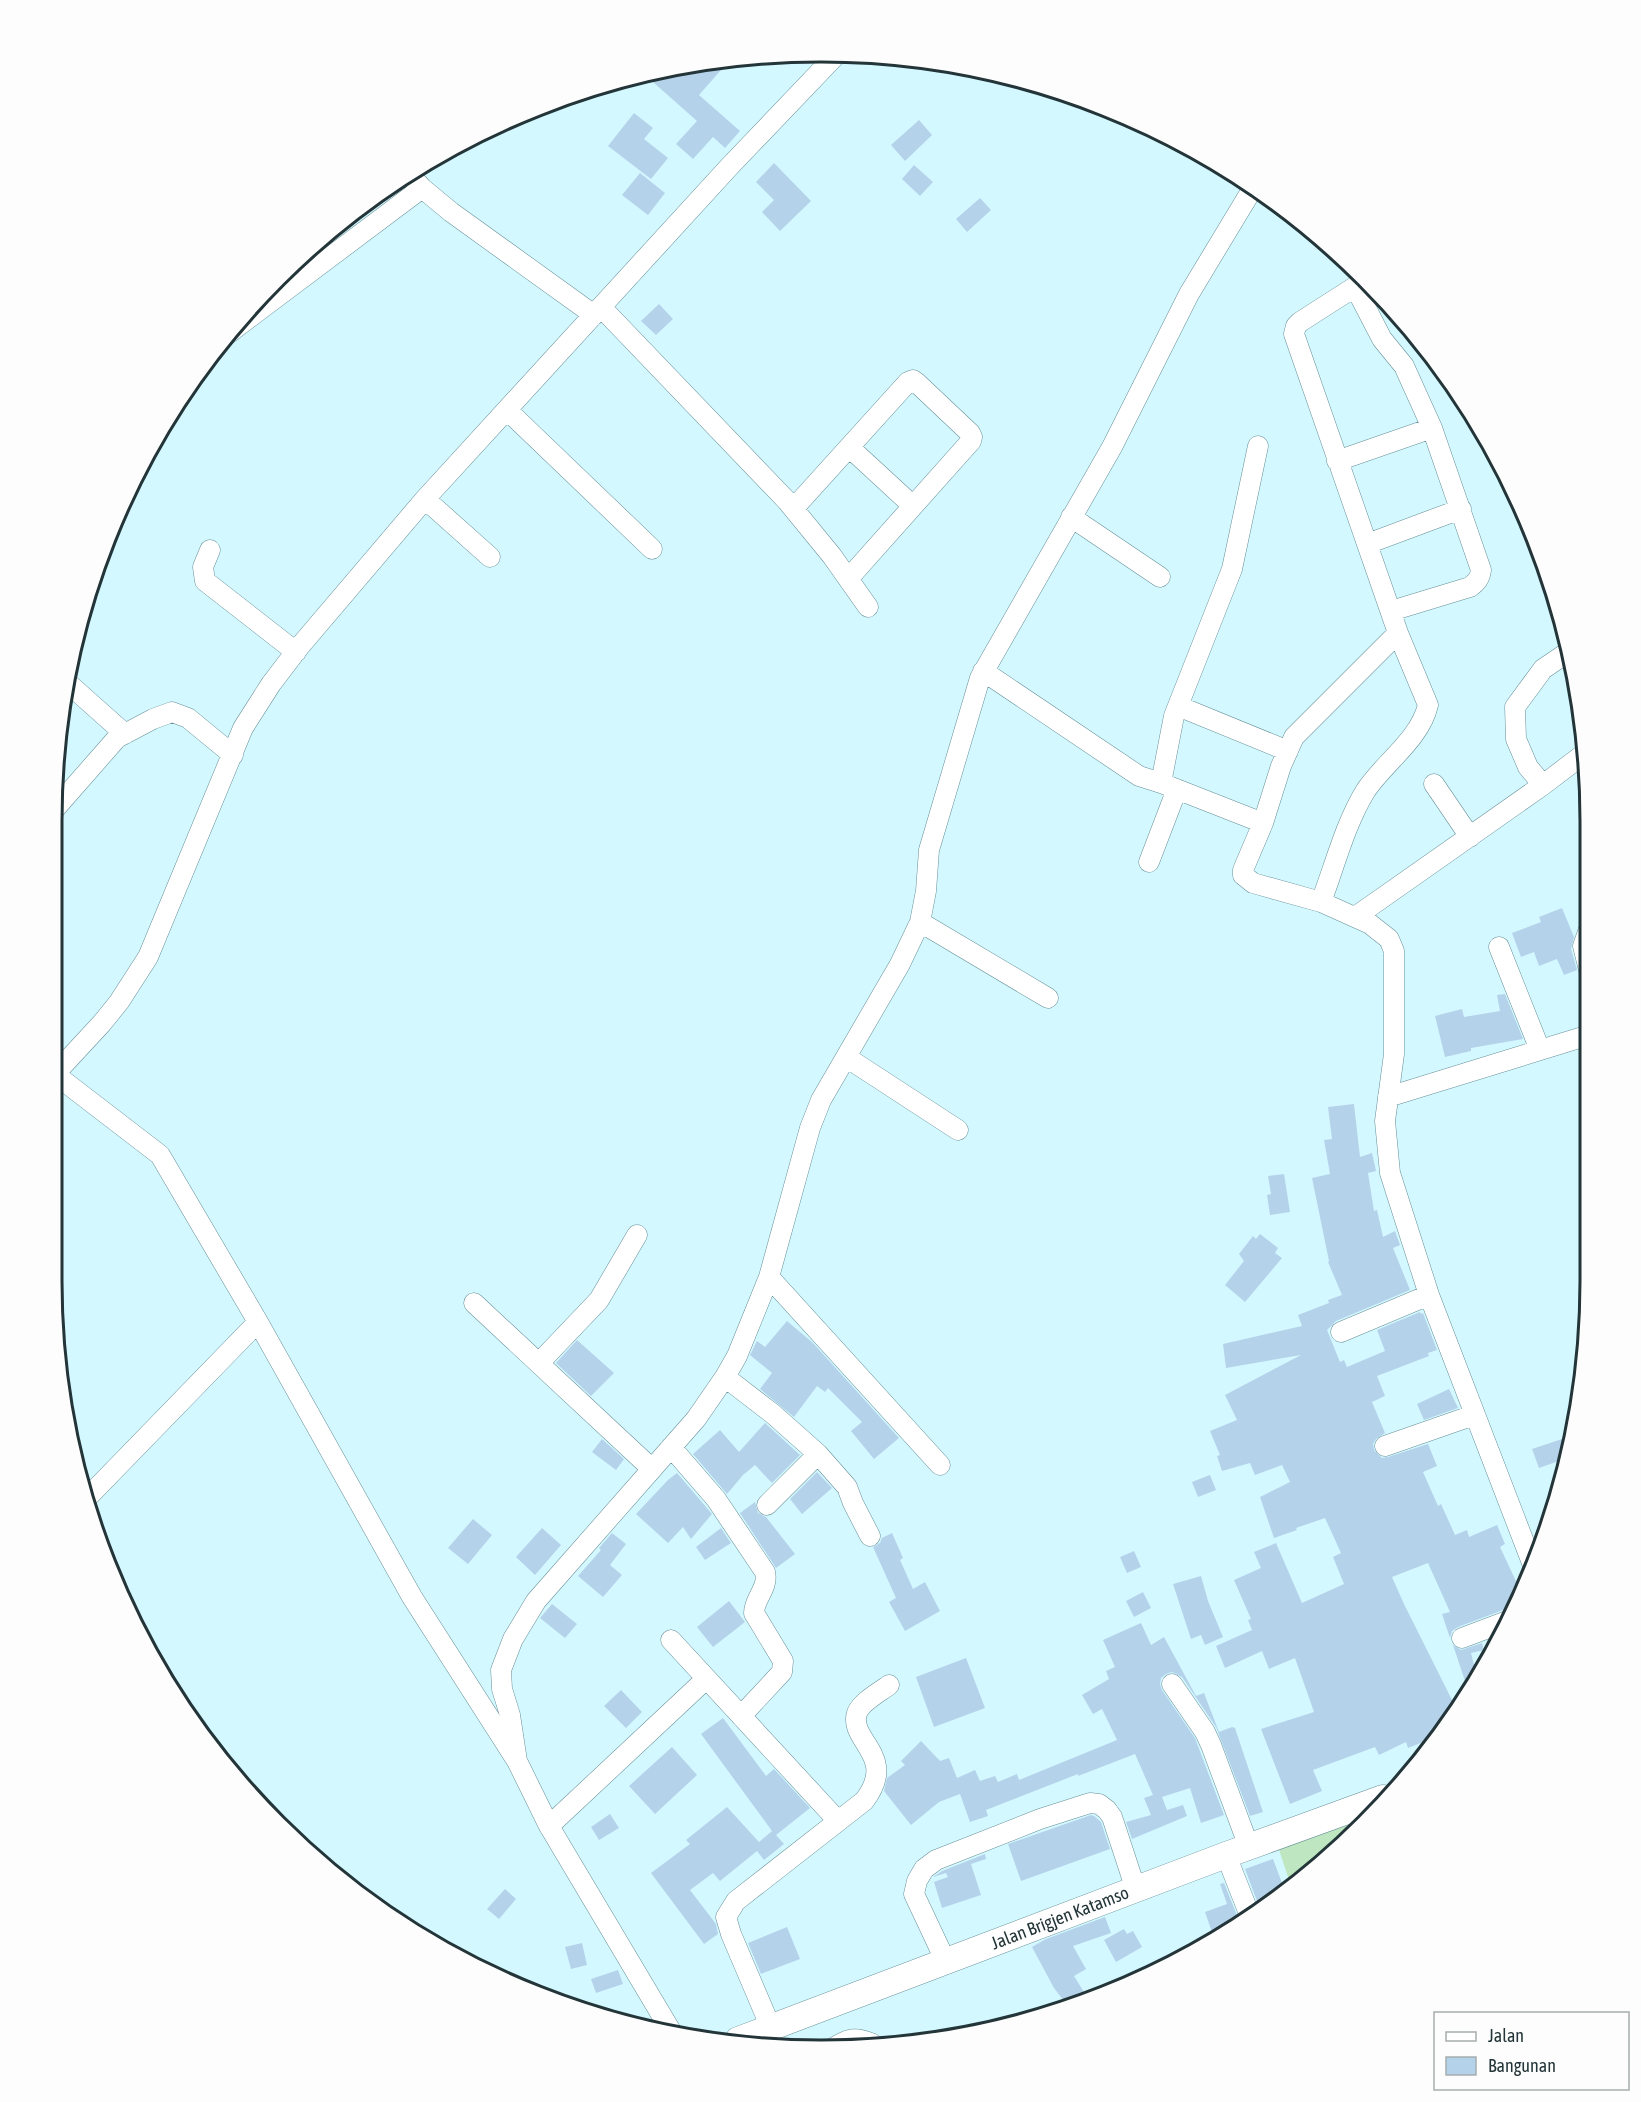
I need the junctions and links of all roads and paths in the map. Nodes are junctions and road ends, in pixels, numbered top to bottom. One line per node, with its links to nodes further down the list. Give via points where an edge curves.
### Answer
1 (829, 62): 7 (street)
2 (415, 181): 6 (street); 7 (street, via 451,212)
3 (1249, 194): 17 (street, via 1189,294 1112,447)
4 (1358, 285): 12 (street, via 1300,322 1294,330)
5 (1362, 290): 9 (street, via 1382,339 1404,366)
6 (268, 301)
7 (597, 311): 8 (street); 15 (street)
8 (507, 410): 13 (street); 19 (street)
9 (1432, 428): 12 (street); 16 (street)
10 (1257, 446): 31 (street, via 1232,569)
11 (849, 447): 14 (street); 14 (street, via 908,382 917,383 972,437); 15 (street)
12 (1337, 461): 18 (street)
13 (425, 500): 21 (street); 27 (street)
14 (914, 506): 23 (street)
15 (794, 508): 23 (street)
16 (1461, 509): 18 (street); 25 (street, via 1481,570 1477,582)
17 (1071, 517): 22 (street); 29 (street)
18 (1367, 544): 25 (street)
19 (652, 549)
20 (210, 550): 27 (street, via 203,567 206,581)
21 (490, 557)
22 (1160, 577)
23 (848, 579): 24 (street)
24 (868, 607)
25 (1391, 611): 26 (street)
26 (1398, 633): 33 (street, via 1294,737); 43 (street, via 1428,705 1426,714 1367,790 1351,821)
27 (296, 652): 34 (street, via 243,728)
28 (1561, 656): 37 (street, via 1543,669 1515,707 1516,739 1528,767)
29 (984, 671): 38 (street, via 1115,762 1139,776); 45 (street, via 930,850)
30 (73, 688): 32 (street)
31 (1178, 706): 33 (street); 38 (street)
32 (125, 734): 34 (street, via 172,712 188,718); 39 (street, via 117,738)
33 (1288, 751): 40 (street)
34 (233, 755): 51 (street, via 148,957 119,1002)
35 (1577, 759): 37 (street)
36 (1434, 784): 41 (street)
37 (1544, 785): 41 (street)
38 (1169, 786): 40 (street); 42 (street)
39 (62, 799)
40 (1263, 823): 43 (street, via 1242,875 1253,883)
41 (1470, 837): 44 (street)
42 (1149, 862)
43 (1321, 902): 44 (street)
44 (1355, 917): 53 (street, via 1381,931 1394,951 1394,1054)
45 (920, 922): 47 (street); 50 (street)
46 (1499, 947): 49 (street)
47 (1048, 998)
48 (1580, 1038): 49 (street)
49 (1540, 1050): 53 (street)
50 (846, 1057): 54 (street); 56 (street, via 810,1128)
51 (62, 1064)
52 (62, 1081): 59 (street, via 160,1155)
53 (1388, 1097): 57 (street, via 1385,1121 1390,1173)
54 (958, 1130)
55 (637, 1235): 61 (street, via 599,1300)
56 (769, 1277): 62 (street); 67 (street)
57 (1429, 1295): 60 (street); 63 (street)
58 (474, 1303): 61 (street)
59 (258, 1322): 69 (street); 80 (street, via 412,1597)
60 (1341, 1332)
61 (539, 1363): 68 (street)
62 (725, 1377): 65 (street); 66 (street)
63 (1474, 1415): 64 (street); 72 (street)
64 (1385, 1446)
65 (671, 1447): 68 (street); 79 (street, via 716,1499 767,1579 754,1613 783,1661 782,1672)
66 (818, 1455): 70 (street); 71 (street, via 847,1487)
67 (940, 1465)
68 (652, 1468): 80 (street, via 536,1601 513,1640 501,1670)
69 (92, 1493)
70 (767, 1505)
71 (870, 1536)
72 (1530, 1550)
73 (1496, 1626): 74 (street)
74 (1462, 1638)
75 (671, 1640): 76 (street)
76 (706, 1679): 79 (street); 83 (street)
77 (1172, 1684): 84 (street, via 1208,1739 1230,1792)
78 (889, 1685): 82 (street, via 857,1712 856,1722 876,1766 872,1790)
79 (741, 1716): 82 (street)
80 (517, 1761): 83 (street)
81 (1372, 1802): 84 (main road, Jalan Brigjen Katamso)
82 (838, 1821): 89 (street, via 736,1901 726,1917)
83 (549, 1826): 88 (street)
84 (1237, 1851): 85 (main road, Jalan Brigjen Katamso); 86 (street)
85 (1136, 1890): 87 (main road, Jalan Brigjen Katamso); 87 (street, via 1112,1817 1099,1804 1090,1803 1040,1819 936,1860 924,1869 915,1894)
86 (1248, 1908)
87 (946, 1962): 89 (main road, Jalan Brigjen Katamso)
88 (667, 2025)
89 (771, 2028): 90 (main road, Jalan Brigjen Katamso)
90 (747, 2037)

